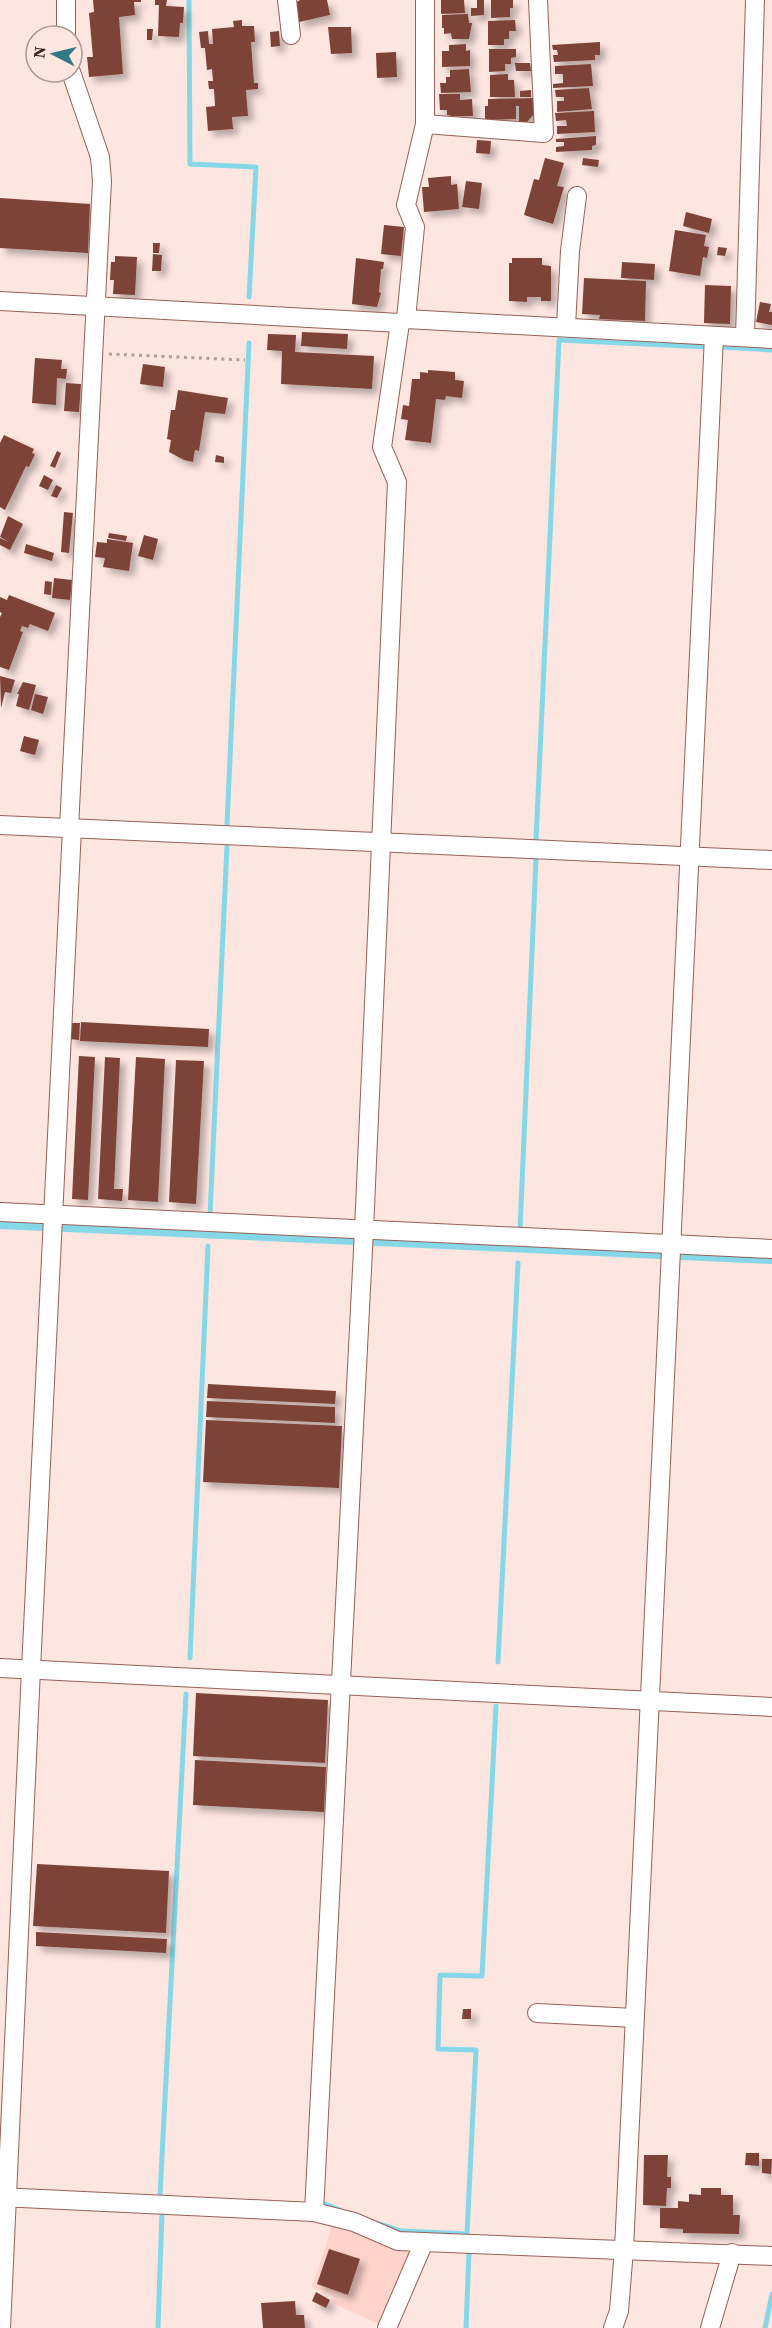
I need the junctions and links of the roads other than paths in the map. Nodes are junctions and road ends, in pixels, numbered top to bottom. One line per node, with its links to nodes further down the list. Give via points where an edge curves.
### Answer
1 (66, 0): 6 (street)
2 (287, 0): 7 (street)
3 (425, 0): 10 (street)
4 (538, 0): 10 (street, via 544,133)
5 (755, 0): 8 (street)
6 (66, 24)
7 (291, 35)
8 (763, 39): 17 (street)
9 (75, 84): 13 (street, via 100,157)
10 (425, 124): 14 (street, via 406,205 415,226)
11 (577, 196): 15 (street)
12 (0, 301): 13 (street)
13 (94, 305): 14 (street); 20 (street)
14 (403, 321): 15 (street); 21 (street, via 382,447 397,482)
15 (567, 326): 16 (street)
16 (714, 336): 17 (street); 22 (street)
17 (745, 337): 18 (street)
18 (772, 339)
19 (0, 825): 20 (street)
20 (70, 828): 21 (street); 25 (street)
21 (380, 841): 22 (street); 26 (street)
22 (689, 856): 23 (street); 28 (street)
23 (772, 860)
24 (0, 1212): 25 (street)
25 (52, 1222): 26 (street); 30 (street)
26 (364, 1238): 28 (street); 31 (street)
27 (772, 1249): 28 (street)
28 (672, 1251): 32 (street)
29 (0, 1668): 30 (street)
30 (31, 1670): 31 (street); 36 (street)
31 (342, 1684): 32 (street); 37 (street)
32 (649, 1701): 33 (street); 35 (street)
33 (772, 1707)
34 (537, 2013): 35 (street)
35 (634, 2018): 39 (street)
36 (3, 2197): 37 (street); 42 (street)
37 (314, 2212): 38 (street, via 354,2222 398,2241)
38 (424, 2242): 39 (street); 43 (street)
39 (624, 2249): 40 (street); 44 (street, via 619,2311)
40 (732, 2253): 41 (street); 45 (street)
41 (772, 2256)
42 (1, 2328)
43 (387, 2328)
44 (613, 2328)
45 (710, 2328)

